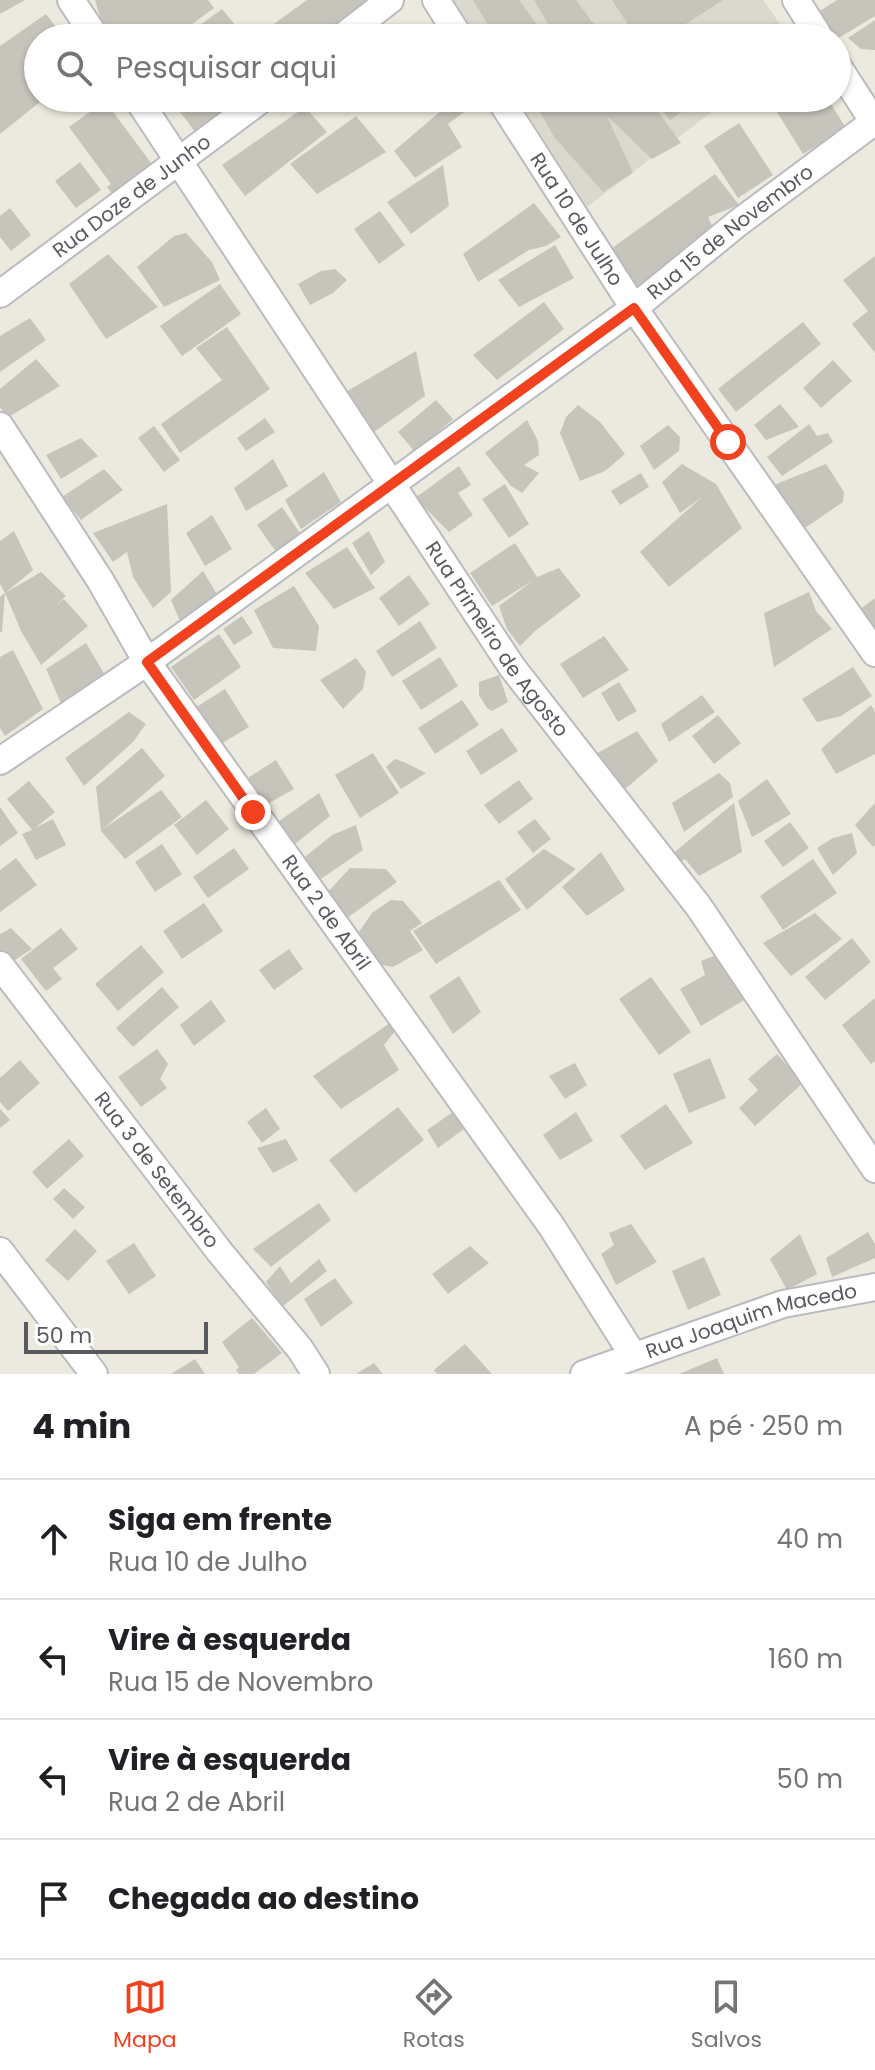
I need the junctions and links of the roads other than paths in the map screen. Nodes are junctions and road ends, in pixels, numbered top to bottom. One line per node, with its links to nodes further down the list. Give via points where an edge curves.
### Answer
1 (71, 0): 5 (street)
2 (390, 0): 6 (street)
3 (436, 0): 7 (street)
4 (796, 0): 8 (street)
5 (87, 24)
6 (359, 24)
7 (451, 24)
8 (811, 24)
9 (851, 86): 13 (street)
10 (146, 112): 14 (street, Rua Primeiro de Agosto)
11 (245, 112): 14 (street, Rua Doze de Junho)
12 (508, 112): 16 (street, Rua 10 de Julho)
13 (875, 122): 16 (street, Rua 15 de Novembro)
14 (180, 162): 15 (street, Rua Doze de Junho); 18 (street, Rua Primeiro de Agosto)
15 (0, 294)
16 (634, 308): 18 (street, Rua 15 de Novembro); 19 (street, Rua 10 de Julho)
17 (0, 426): 20 (street, Rua 2 de Abril)
18 (391, 483): 20 (street, Rua 15 de Novembro); 23 (street, Rua Primeiro de Agosto, via 512,667 699,907)
19 (875, 653)
20 (147, 662): 21 (street, Rua 15 de Novembro); 26 (street, Rua 2 de Abril, via 552,1227)
21 (0, 761)
22 (0, 965): 28 (street, Rua 3 de Setembro)
23 (875, 1169)
24 (0, 1251): 27 (street)
25 (875, 1287): 26 (street, Rua Joaquim Macedo, via 783,1304)
26 (633, 1355): 29 (street, Rua Joaquim Macedo)
27 (94, 1374)
28 (316, 1374)
29 (584, 1374)

